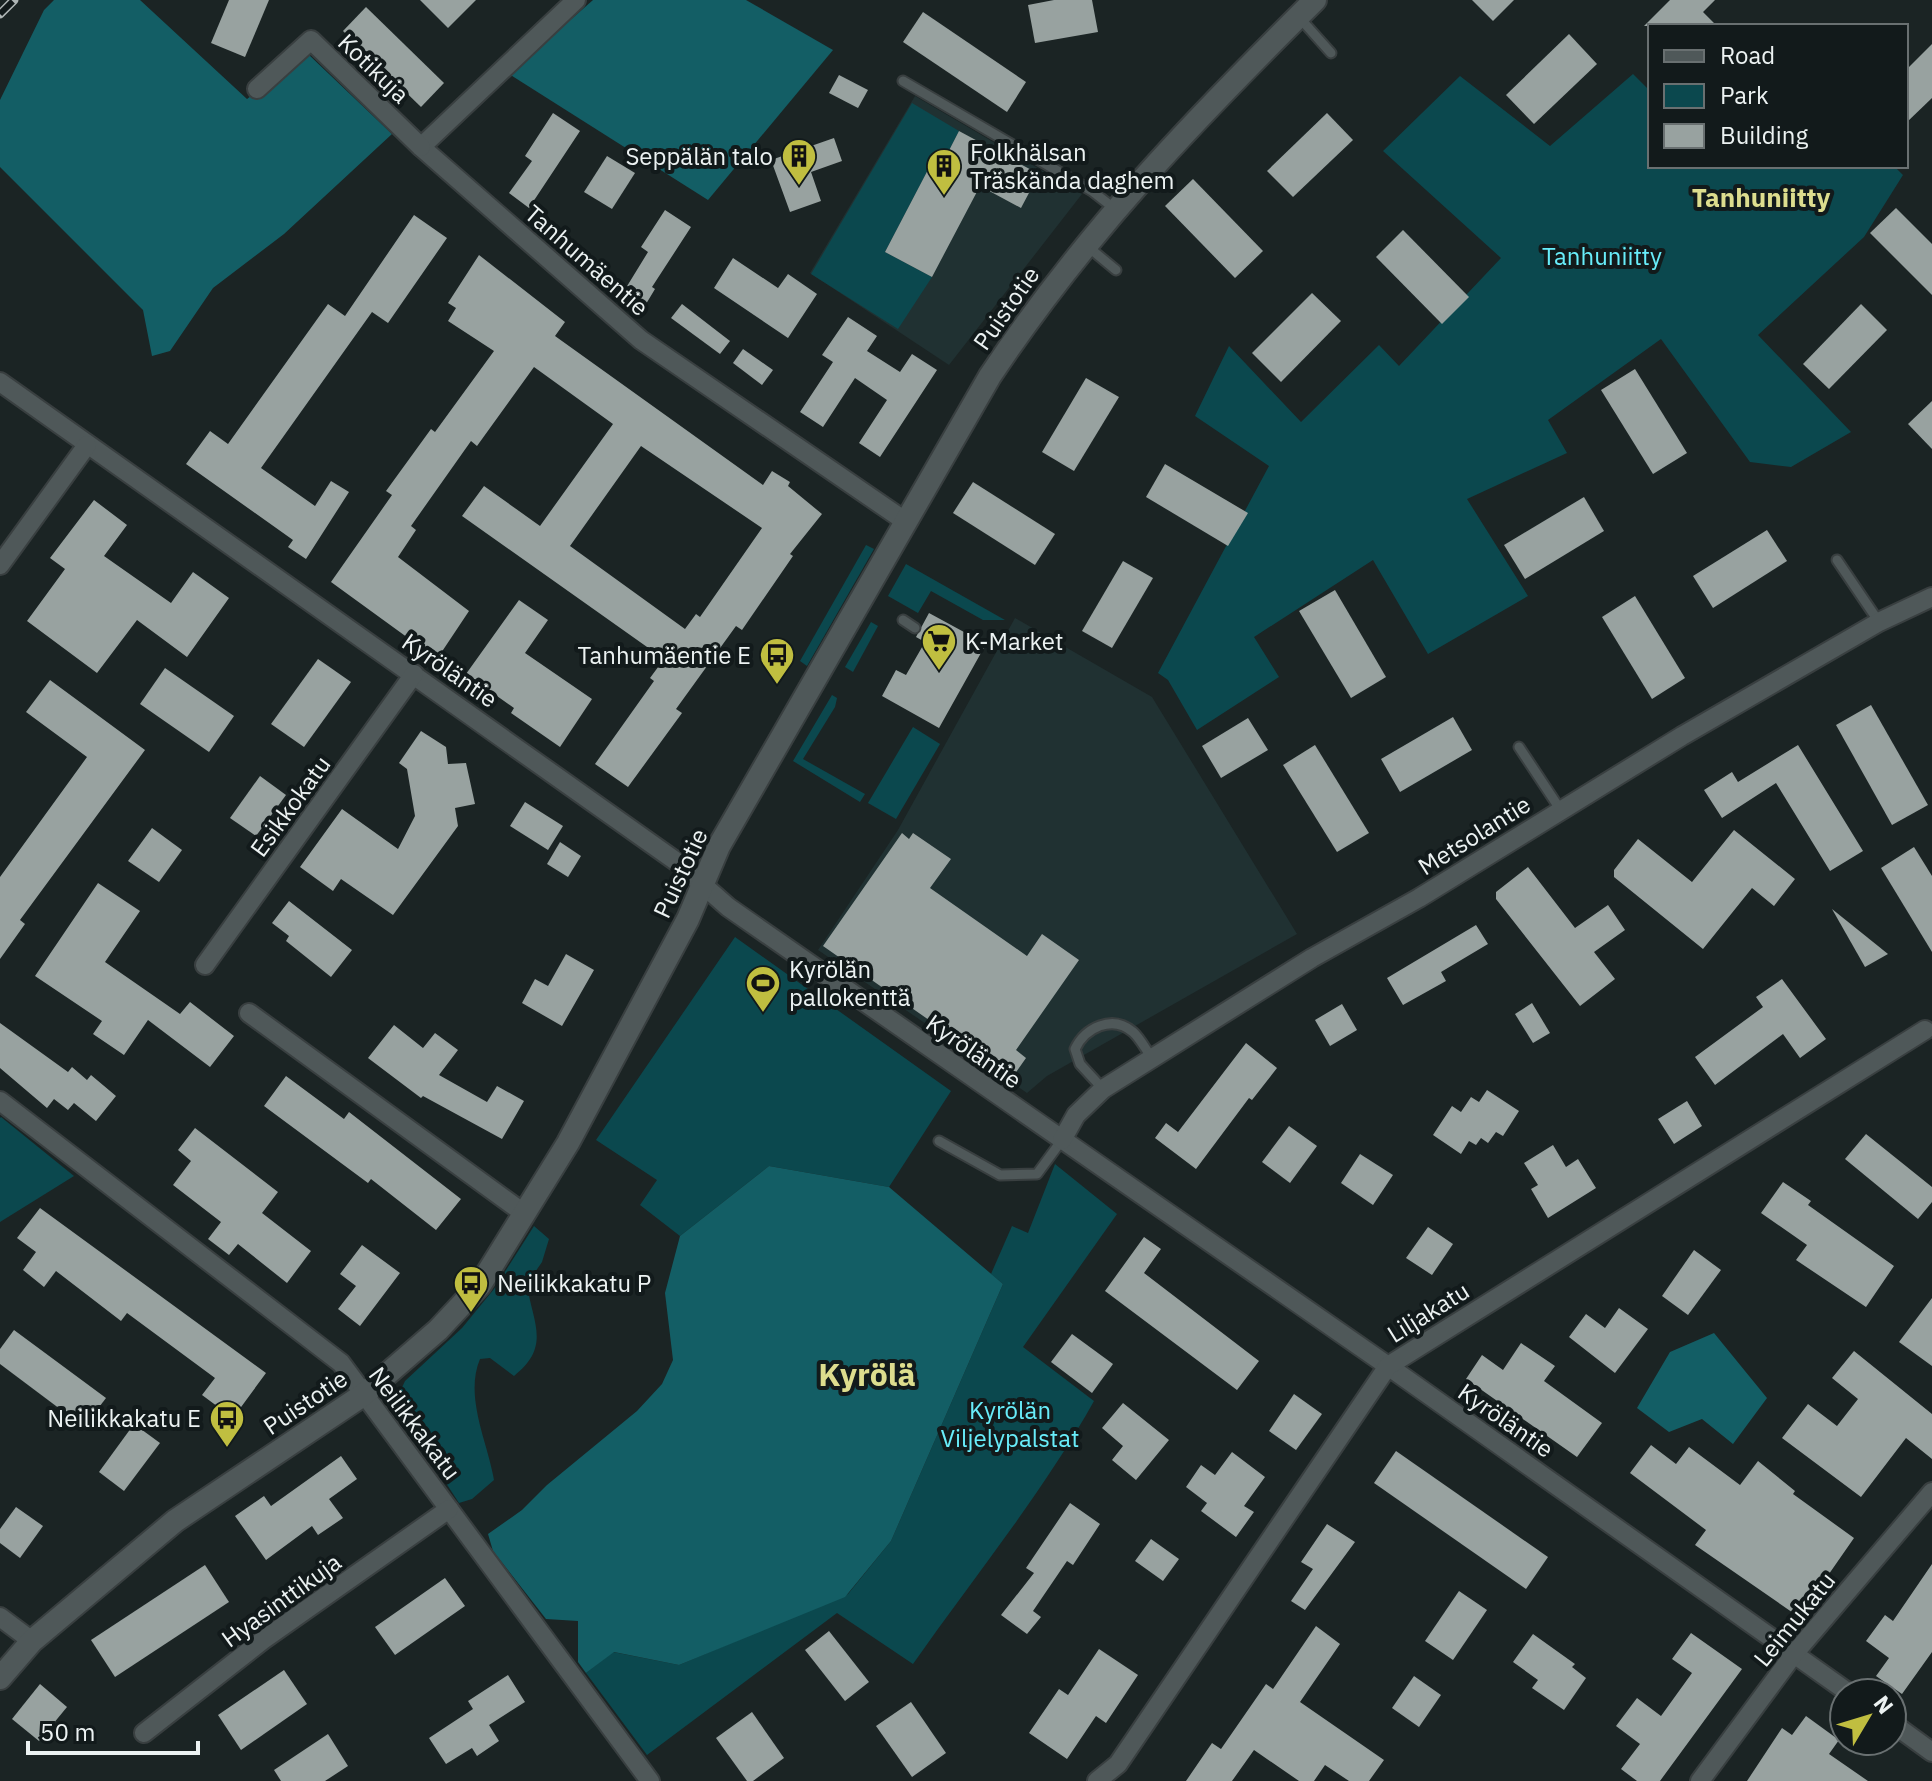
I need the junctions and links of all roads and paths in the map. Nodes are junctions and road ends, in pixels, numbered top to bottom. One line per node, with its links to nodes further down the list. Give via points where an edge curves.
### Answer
1 (576, 0): 7 (street)
2 (1315, 0): 3 (street, Puistotie)
3 (1298, 16): 4 (lane); 8 (street, Puistotie)
4 (1331, 53)
5 (903, 81): 8 (lane)
6 (257, 89): 7 (street, Kotikuja, via 311,40)
7 (421, 147): 13 (street, Tanhumäentie, via 641,340)
8 (1115, 209): 9 (street, Puistotie)
9 (1084, 244): 10 (lane); 13 (street, Puistotie, via 990,376)
10 (1116, 270)
11 (0, 382): 12 (street, Kyröläntie)
12 (87, 445): 15 (street); 20 (street, Kyröläntie)
13 (905, 521): 23 (street, Puistotie)
14 (1837, 560): 18 (lane)
15 (0, 565)
16 (1932, 597): 18 (street, Metsolantie)
17 (903, 620): 19 (lane)
18 (1879, 622): 22 (street, Metsolantie)
19 (915, 628)
20 (414, 674): 23 (street, Kyröläntie); 24 (street, Esikkokatu)
21 (1519, 747): 22 (lane)
22 (1560, 809): 27 (street, Metsolantie)
23 (701, 884): 30 (street, Kyröläntie); 32 (street, Puistotie, via 688,919)
24 (205, 965)
25 (249, 1013): 32 (street)
26 (1925, 1030): 33 (street, Liljakatu)
27 (1152, 1058): 28 (street, Metsolantie); 28 (lane, via 1133,1032 1116,1023 1081,1036 1075,1049 1080,1064)
28 (1103, 1089): 30 (street, Metsolantie, via 1076,1115)
29 (0, 1101): 34 (street, Neilikkakatu, via 341,1363)
30 (1062, 1140): 31 (lane, via 1037,1174 1000,1175); 33 (street, Kyröläntie)
31 (939, 1141)
32 (525, 1214): 34 (street, Puistotie, via 480,1285 438,1330)
33 (1388, 1366): 39 (street, Kyröläntie); 46 (street, Liljakatu, via 1118,1764)
34 (363, 1395): 36 (street, Neilikkakatu); 38 (street, Puistotie, via 175,1521)
35 (1932, 1492): 39 (street, Leimukatu)
36 (449, 1509): 42 (street, Hyasinttikuja, via 263,1640); 45 (street, Neilikkakatu)
37 (0, 1617): 38 (street)
38 (32, 1641): 40 (street, Puistotie)
39 (1794, 1654): 41 (street, Kyröläntie); 47 (street, Leimukatu)
40 (0, 1678)
41 (1828, 1678)
42 (144, 1733)
43 (1908, 1735): 44 (street)
44 (1932, 1752)
45 (650, 1781)
46 (1097, 1781)
47 (1700, 1781)

